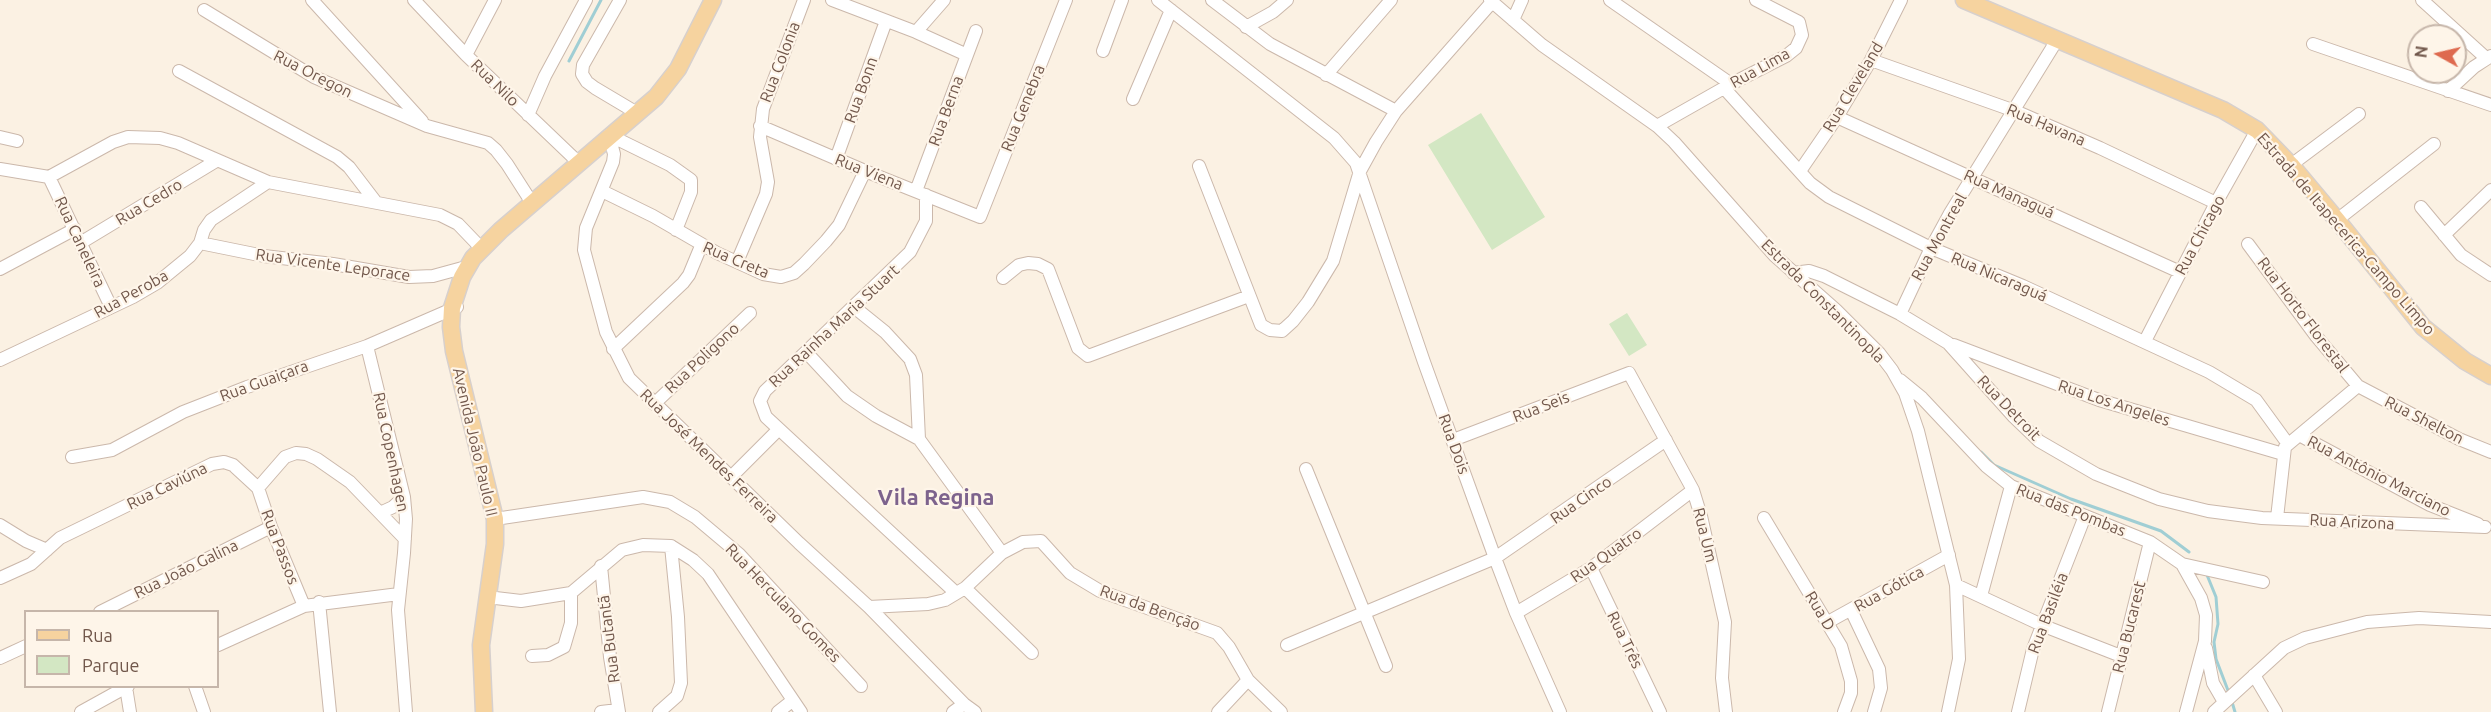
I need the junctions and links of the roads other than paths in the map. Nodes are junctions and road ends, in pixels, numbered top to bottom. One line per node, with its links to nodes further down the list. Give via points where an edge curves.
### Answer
1 (312, 0): 51 (street, Rua Oregon)
2 (414, 0): 35 (street, Rua Nilo)
3 (495, 0): 35 (street)
4 (586, 0): 49 (street, via 544,76)
5 (620, 0): 47 (street, via 582,74 587,82)
6 (713, 0): 47 (main road, Avenida João Paulo II, via 678,69)
7 (804, 0): 52 (street, Rua Colonia, via 766,96)
8 (832, 0): 23 (street)
9 (944, 0): 31 (street)
10 (1066, 0): 78 (street, Rua Genebra)
11 (1122, 0): 34 (street)
12 (1158, 0): 26 (street, Rua Dois)
13 (1212, 0): 29 (street)
14 (1287, 0): 24 (street)
15 (1391, 0): 40 (street)
16 (1522, 0): 27 (street)
17 (1756, 0): 41 (street, Rua Lima, via 1799,22 1802,35 1796,48 1786,56)
18 (1901, 0): 38 (street, Rua Cleveland)
19 (1964, 0): 32 (main road, Estrada de Itapecerica-Campo Limpo)
20 (2422, 0): 37 (street)
21 (1491, 1): 27 (street, Estrada Constantinopla); 45 (street)
22 (1614, 1): 41 (street, Rua Nicaraguá)
23 (860, 5): 28 (street)
24 (1271, 6): 29 (street)
25 (204, 10): 51 (street, Rua Oregon, via 314,78)
26 (1171, 10): 43 (street); 66 (street, Rua Dois, via 1334,138)
27 (1513, 20): 53 (street, Estrada Constantinopla)
28 (886, 21): 31 (street); 59 (street, Rua Bonn)
29 (1246, 27): 40 (street)
30 (976, 30): 36 (street, Rua Berna)
31 (916, 32): 36 (street)
32 (2057, 40): 46 (street, Rua Montreal); 54 (main road, Estrada de Itapecerica-Campo Limpo, via 2223,110)
33 (2313, 44): 42 (street)
34 (1103, 51)
35 (466, 55): 49 (street, Rua Nilo)
36 (967, 55): 73 (street, Rua Berna)
37 (2488, 57): 42 (street)
38 (1871, 60): 46 (street, Rua Havana); 50 (street, Rua Cleveland)
39 (179, 71): 74 (street, via 337,157)
40 (1326, 75): 45 (street)
41 (1727, 86): 53 (street, Rua Lima); 67 (street, Rua Nicaraguá)
42 (2448, 91): 44 (street)
43 (1133, 99)
44 (2491, 105)
45 (1396, 111): 66 (street)
46 (2015, 111): 69 (street, Rua Montreal); 76 (street, Rua Havana)
47 (637, 113): 55 (main road, Avenida João Paulo II)
48 (2359, 114): 62 (street)
49 (528, 115): 61 (street, Rua Nilo)
50 (1837, 117): 67 (street, Rua Cleveland); 69 (street, Rua Managuá)
51 (427, 126): 75 (street, Rua Oregon, via 488,144 507,164)
52 (760, 126): 59 (street, Rua Viena); 89 (street, Rua Colonia, via 768,182 766,194)
53 (1657, 126): 93 (street, Estrada Constantinopla)
54 (2257, 130): 62 (main road, Estrada de Itapecerica-Campo Limpo); 76 (street, Rua Chicago)
55 (609, 135): 61 (main road, Avenida João Paulo II); 72 (street, Rua José Mendes Ferreira, via 614,154); 81 (street, via 691,180 691,192)
56 (0, 137): 57 (street)
57 (17, 141)
58 (2434, 144): 79 (street)
59 (836, 159): 65 (street, Rua Viena)
60 (216, 161): 68 (street, via 178,143 143,136 113,142); 70 (street); 83 (street, Rua Cedro)
61 (579, 163): 75 (main road, Avenida João Paulo II)
62 (2291, 165): 79 (main road, Estrada de Itapecerica-Campo Limpo)
63 (1199, 166): 96 (street)
64 (0, 169): 68 (street)
65 (865, 171): 73 (street, Rua Viena); 89 (street, Rua Creta, via 839,225 794,273 773,276)
66 (1360, 171): 96 (street, via 1333,261 1293,321 1282,331 1261,325); 116 (street, Rua Dois)
67 (1800, 171): 87 (street, Rua Nicaraguá, via 1836,201)
68 (49, 177): 80 (street, Rua Caneleira)
69 (1973, 178): 87 (street, Rua Montreal); 92 (street, Rua Managuá)
70 (268, 182): 74 (street); 84 (street, Rua Peroba, via 211,220)
71 (2491, 190): 82 (street)
72 (602, 191): 81 (street, Rua Creta); 105 (street, Rua José Mendes Ferreira, via 585,232 584,250)
73 (921, 193): 78 (street, Rua Viena); 98 (street, Rua Rainha Maria Stuart, via 926,221 914,246)
74 (375, 201): 88 (street, via 449,218)
75 (532, 203): 88 (main road, Avenida João Paulo II)
76 (2216, 203): 92 (street, Rua Chicago)
77 (2421, 207): 82 (street)
78 (980, 217)
79 (2337, 220): 110 (main road, Estrada de Itapecerica-Campo Limpo, via 2422,327)
80 (75, 229): 83 (street, Rua Caneleira); 91 (street)
81 (676, 230): 86 (street, Rua Creta)
82 (2444, 235): 94 (street, via 2461,255)
83 (82, 242): 97 (street, Rua Caneleira)
84 (200, 243): 90 (street, Rua Vicente Leporace, via 409,277 433,276); 97 (street, Rua Peroba, via 167,276)
85 (2248, 244): 111 (street, Rua Horto Florestal)
86 (701, 246): 89 (street, Rua Creta); 105 (street, via 683,283)
87 (1931, 248): 101 (street, Rua Montreal); 102 (street, Rua Nicaraguá)
88 (482, 249): 90 (main road, Avenida João Paulo II); 99 (main road, Avenida João Paulo II)
89 (737, 262)
90 (466, 267): 99 (main road, Avenida João Paulo II)
91 (0, 269)
92 (2180, 272): 102 (street, Rua Chicago)
93 (1793, 273): 101 (street, Rua Detroit, via 1814,272); 108 (street, Estrada Constantinopla, via 1836,310)
94 (2491, 275)
95 (1003, 278): 96 (street, via 1018,265 1028,263 1048,269 1078,348 1088,356)
96 (1249, 296)
97 (111, 307): 107 (street, Rua Peroba)
98 (854, 307): 106 (street, Rua Rainha Maria Stuart); 115 (street, via 910,359 916,375)
99 (455, 308): 104 (street, Rua Guaiçara); 132 (main road, Avenida João Paulo II, via 453,351)
100 (750, 313): 112 (street, Rua Poligono)
101 (1900, 314): 103 (street, Rua Detroit)
102 (2145, 341): 118 (street, Rua Nicaraguá, via 2256,400)
103 (1948, 343): 118 (street, Rua Los Angeles, via 2099,400); 131 (street, Rua Detroit, via 2026,430 2096,474 2182,506)
104 (367, 346): 120 (street, Rua Guaiçara, via 183,412 112,450); 126 (street, Rua Copenhagen)
105 (613, 349): 112 (street, Rua José Mendes Ferreira, via 629,378)
106 (807, 353): 113 (street, Rua Rainha Maria Stuart, via 762,396 764,413); 115 (street, via 847,396)
107 (0, 360)
108 (1892, 370): 123 (street, Rua das Pombas, via 1986,466); 142 (street, Estrada Constantinopla, via 1905,393 1918,432)
109 (1629, 373): 116 (street, Rua Seis); 117 (street, Rua Um)
110 (2491, 376)
111 (2358, 386): 114 (street); 119 (street, Rua Shelton)
112 (654, 404): 122 (street, Rua José Mendes Ferreira)
113 (779, 429): 122 (street); 150 (street, Rua Rainha Maria Stuart)
114 (2301, 436): 118 (street); 127 (street, Rua Antônio Marciano)
115 (919, 439): 141 (street)
116 (1453, 440): 143 (street, Rua Dois)
117 (1666, 440): 125 (street, Rua Um); 143 (street, Rua Cinco)
118 (2285, 449): 131 (street)
119 (2491, 452)
120 (72, 457)
121 (1306, 469): 160 (street)
122 (732, 476): 157 (street, Rua José Mendes Ferreira)
123 (2012, 486): 129 (street, Rua das Pombas); 153 (street)
124 (258, 488): 128 (street, via 285,457 306,454 333,469); 135 (street, Rua Passos); 140 (street, Rua Caviúna, via 233,465 212,464 60,538)
125 (1692, 490): 146 (street, Rua Quatro); 200 (street, Rua Um, via 1725,622 1722,678)
126 (404, 497): 128 (street); 137 (street, Rua Copenhagen)
127 (2430, 506): 134 (street); 136 (street, Rua Antônio Marciano)
128 (380, 513): 137 (street)
129 (2085, 516): 138 (street, Rua das Pombas); 164 (street, Rua Basiléia)
130 (1764, 518): 162 (street, Rua D)
131 (2277, 518): 134 (street, Rua Arizona)
132 (495, 519): 154 (main road, Avenida João Paulo II); 176 (street, Rua Herculano Gomes, via 643,497 670,502 695,517 739,554)
133 (0, 525): 140 (street)
134 (2427, 526): 136 (street, Rua Arizona)
135 (272, 527): 156 (street, Rua Passos); 158 (street, Rua João Galina)
136 (2488, 527)
137 (405, 539): 152 (street, Rua Copenhagen)
138 (2150, 542): 144 (street, Rua das Pombas); 171 (street, Rua Bucarest)
139 (671, 546): 145 (street, via 629,547); 180 (street, via 701,566 716,584); 191 (street, via 681,683 677,696)
140 (47, 550): 147 (street, Rua Caviúna, via 31,564)
141 (1002, 553): 150 (street); 175 (street, Rua da Benção, via 1023,542 1041,541 1070,573 1100,591 1216,633 1230,647)
142 (1949, 555): 149 (street, Estrada Constantinopla); 159 (street, Rua Gótica)
143 (1495, 558): 160 (street, Rua Cinco); 161 (street, Rua Dois)
144 (2182, 564): 148 (street, Rua das Pombas); 165 (street, Rua das Pombas, via 2201,598 2206,615)
145 (601, 566): 151 (street); 183 (street, Rua Butantã)
146 (1591, 568): 161 (street, Rua Quatro); 199 (street, Rua Três)
147 (0, 578)
148 (2263, 582)
149 (1956, 585): 153 (street); 203 (street, Estrada Constantinopla, via 1959,659)
150 (961, 591): 157 (street, via 927,604); 169 (street, Rua Rainha Maria Stuart)
151 (571, 593): 154 (street, via 521,601); 170 (street, via 571,623 564,647 548,655)
152 (399, 594): 155 (street); 188 (street, Rua Copenhagen, via 398,629)
153 (1981, 596): 164 (street)
154 (487, 597): 189 (main road, Avenida João Paulo II, via 481,645)
155 (319, 602): 156 (street); 187 (street)
156 (304, 606): 166 (street)
157 (870, 607): 181 (street, Rua José Mendes Ferreira)
158 (104, 610)
159 (1851, 610): 162 (street, Rua Gótica); 202 (street, via 1879,669 1881,688)
160 (1364, 613): 167 (street, Rua Cinco); 173 (street)
161 (1516, 613): 198 (street, Rua Dois)
162 (1828, 622): 201 (street, Rua D, via 1851,681)
163 (2491, 622): 174 (street, via 2419,618 2329,630 2284,648)
164 (2044, 626): 171 (street); 204 (street, Rua Basiléia, via 2033,649)
165 (2205, 641): 182 (street); 206 (street, Rua das Pombas)
166 (219, 645)
167 (1287, 645)
168 (24, 647): 172 (street)
169 (1032, 653)
170 (532, 656)
171 (2121, 656): 205 (street, Rua Bucarest)
172 (0, 658)
173 (1386, 666)
174 (2254, 675): 182 (street); 207 (street)
175 (1248, 680): 196 (street); 197 (street, Rua da Benção)
176 (861, 686)
177 (125, 688): 184 (street)
178 (127, 688): 185 (street)
179 (195, 688): 186 (street)
180 (792, 701): 192 (street); 193 (street)
181 (964, 704): 194 (street); 195 (street, Rua José Mendes Ferreira)
182 (2221, 706)
183 (618, 711): 190 (street)
184 (81, 712)
185 (130, 712)
186 (204, 712)
187 (330, 712)
188 (406, 712)
189 (484, 712)
190 (601, 712)
191 (659, 712)
192 (778, 712)
193 (801, 712)
194 (953, 712)
195 (975, 712)
196 (1218, 712)
197 (1281, 712)
198 (1560, 712)
199 (1660, 712)
200 (1726, 712)
201 (1844, 712)
202 (1874, 712)
203 (1948, 712)
204 (2018, 712)
205 (2108, 712)
206 (2186, 712)
207 (2276, 712)

